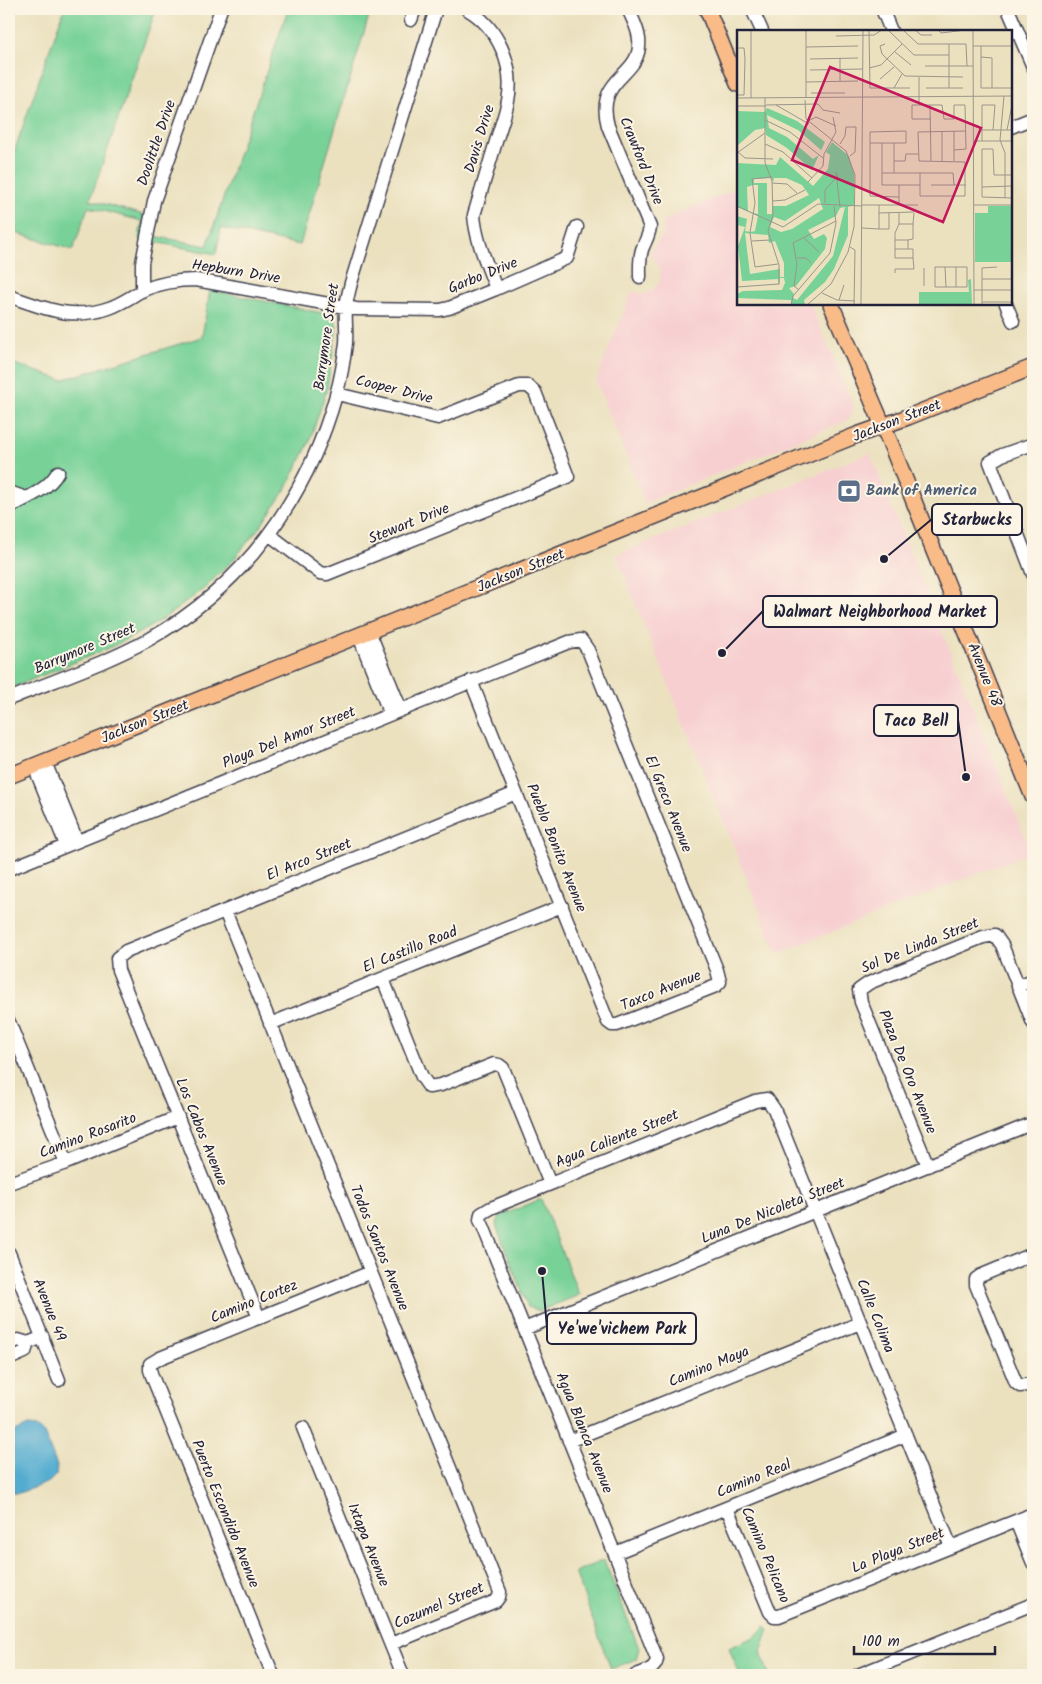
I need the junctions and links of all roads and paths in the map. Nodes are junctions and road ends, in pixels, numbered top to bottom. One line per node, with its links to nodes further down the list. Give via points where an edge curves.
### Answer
1 (221, 9): 18 (street, Doolittle Drive, via 154,201 142,263)
2 (436, 9): 22 (street, Barrymore Street)
3 (467, 9): 17 (street, Davis Drive, via 484,23 500,44 509,74 508,101 474,215 480,246)
4 (628, 9): 16 (street, Crawford Drive, via 639,37 637,54 634,63 607,94 604,110 650,227 640,259)
5 (707, 9): 12 (main road)
6 (752, 9): 9 (street)
7 (882, 9): 10 (street)
8 (1008, 9): 11 (street)
9 (762, 30)
10 (891, 30)
11 (1033, 67)
12 (737, 82)
13 (1033, 118): 14 (street)
14 (1012, 127)
15 (578, 227): 17 (street, Garbo Drive, via 567,258)
16 (640, 277)
17 (496, 289): 22 (street, Garbo Drive, via 440,310)
18 (142, 291): 19 (street, Hepburn Drive, via 109,308 80,314 53,312); 22 (street, Hepburn Drive, via 169,282 196,280)
19 (9, 296)
20 (831, 305): 26 (main road, Avenue 48)
21 (1006, 305): 23 (street)
22 (346, 308): 25 (street, Barrymore Street, via 346,342)
23 (1013, 321)
24 (1033, 367): 26 (main road, Jackson Street)
25 (337, 394): 29 (street, Cooper Drive, via 438,418 520,386 528,386 535,392); 33 (street, Barrymore Street, via 303,482)
26 (883, 426): 35 (main road, Jackson Street); 43 (main road, Avenue 48)
27 (1033, 444): 34 (street, via 990,462)
28 (58, 472): 31 (street, via 53,481)
29 (568, 477): 33 (street, Stewart Drive, via 327,574 320,573)
30 (9, 492): 31 (street)
31 (26, 498): 32 (street)
32 (9, 507)
33 (270, 534): 38 (street, Barrymore Street, via 218,590 162,632 113,657)
34 (1033, 574)
35 (364, 634): 39 (street); 40 (main road, Jackson Street)
36 (581, 640): 37 (street, Playa Del Amor Street); 51 (street, El Greco Avenue, via 596,668)
37 (471, 681): 39 (street, Playa Del Amor Street); 42 (street, Pueblo Bonito Avenue)
38 (9, 698)
39 (396, 712): 44 (street, Playa Del Amor Street)
40 (39, 764): 41 (main road, Jackson Street); 44 (street)
41 (9, 776)
42 (516, 794): 46 (street, Pueblo Bonito Avenue); 47 (street, El Arco Street)
43 (1033, 797)
44 (71, 843): 45 (street, Playa Del Amor Street)
45 (9, 869)
46 (562, 906): 49 (street, El Castillo Road); 57 (street, Pueblo Bonito Avenue, via 608,1022)
47 (225, 912): 48 (street, El Arco Street, via 126,951); 56 (street, Todos Santos Avenue)
48 (116, 958): 59 (street, Los Cabos Avenue)
49 (383, 978): 56 (street, El Castillo Road); 64 (street, via 422,1077 429,1087 494,1064 503,1068)
50 (1033, 980): 53 (street)
51 (720, 982): 57 (street, Taxco Avenue, via 633,1020)
52 (859, 990): 53 (street, Sol De Linda Street, via 869,983 995,935); 62 (street, Plaza De Oro Avenue, via 861,1002)
53 (1025, 992): 55 (street)
54 (9, 1022): 61 (street)
55 (1033, 1023)
56 (270, 1024): 69 (street, Todos Santos Avenue)
57 (612, 1025)
58 (767, 1099): 64 (street, Agua Caliente Street, via 755,1101); 65 (street, Calle Colima)
59 (178, 1117): 61 (street, Camino Rosarito); 70 (street, Los Cabos Avenue)
60 (1033, 1123): 62 (street, Luna De Nicoleta Street)
61 (66, 1163): 63 (street, Camino Rosarito)
62 (928, 1166): 65 (street, Luna De Nicoleta Street)
63 (9, 1183)
64 (550, 1184): 66 (street, Agua Caliente Street)
65 (815, 1211): 71 (street, Calle Colima); 72 (street, Luna De Nicoleta Street)
66 (481, 1214): 72 (street, Agua Blanca Avenue, via 480,1220)
67 (9, 1253): 73 (street, Avenue 49)
68 (1033, 1254): 79 (street, via 976,1279 1016,1383 1020,1386)
69 (371, 1272): 70 (street, Camino Cortez); 89 (street, Todos Santos Avenue, via 498,1585)
70 (259, 1318): 77 (street, Camino Cortez)
71 (860, 1323): 81 (street, Calle Colima); 82 (street, Camino Maya)
72 (524, 1329): 82 (street, Agua Blanca Avenue)
73 (43, 1337): 74 (street); 78 (street, Avenue 49)
74 (28, 1343): 75 (street, via 18,1340); 76 (street, via 25,1352)
75 (9, 1344)
76 (9, 1359)
77 (150, 1364): 94 (street, Puerto Escondido Avenue, via 152,1376)
78 (59, 1380)
79 (1033, 1384)
80 (303, 1428): 92 (street, Ixtapa Avenue)
81 (906, 1435): 83 (street, Camino Real); 86 (street, Calle Colima)
82 (570, 1441): 87 (street, Agua Blanca Avenue)
83 (727, 1508): 87 (street, Camino Real); 91 (street, Camino Pelicano)
84 (1026, 1517): 85 (street); 86 (street, La Playa Street); 88 (street)
85 (1033, 1531)
86 (951, 1547): 91 (street, La Playa Street)
87 (615, 1553): 96 (street, Agua Blanca Avenue, via 655,1652 657,1664)
88 (1033, 1563)
89 (500, 1597): 92 (street, Cozumel Street)
90 (1033, 1604): 93 (street)
91 (774, 1616)
92 (391, 1644): 95 (street, Ixtapa Avenue)
93 (882, 1671): 97 (street)
94 (273, 1675)
95 (403, 1675)
96 (636, 1675)
97 (858, 1675)

